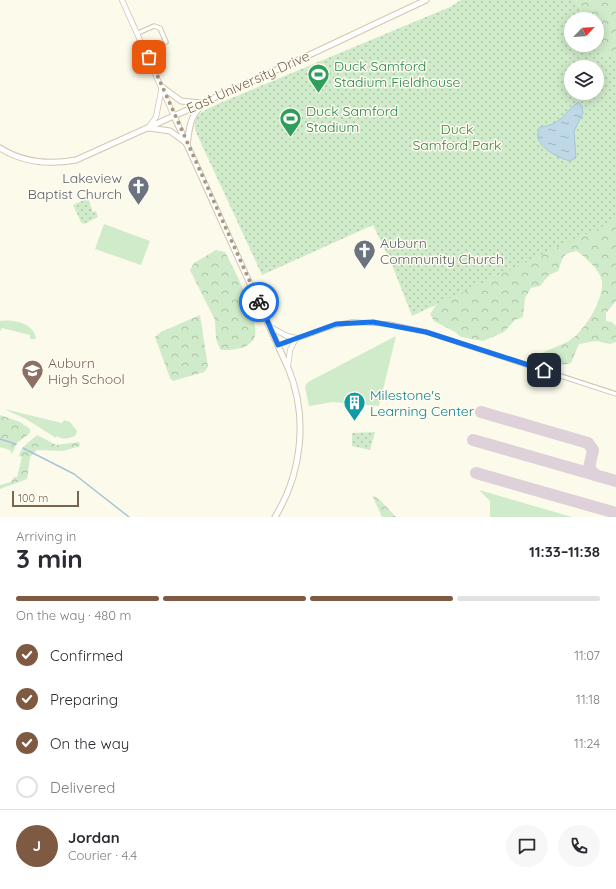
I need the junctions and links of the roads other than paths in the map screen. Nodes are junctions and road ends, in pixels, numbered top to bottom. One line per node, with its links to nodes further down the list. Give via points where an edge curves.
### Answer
1 (122, 0): 3 (street)
2 (426, 0): 6 (main road, East University Drive)
3 (138, 33): 4 (street, via 154,26 160,28); 5 (street)
4 (166, 42)
5 (162, 87): 6 (main road, via 181,101); 7 (street); 8 (street, via 156,117)
6 (204, 103): 7 (main road, East University Drive); 9 (main road, via 194,113)
7 (174, 116): 8 (main road, East University Drive); 9 (main road)
8 (148, 128): 9 (main road, via 170,131); 10 (main road, East University Drive, via 91,154 66,162 34,162 14,156)
9 (187, 144): 11 (main road)
10 (0, 148)
11 (270, 327): 12 (street); 13 (main road)
12 (296, 338): 13 (street); 14 (street, via 290,350); 15 (street, via 336,324 389,324 426,332)
13 (278, 345): 14 (main road)
14 (288, 366): 16 (main road, via 297,394 300,437 298,458 291,483)
15 (616, 394)
16 (275, 517)

